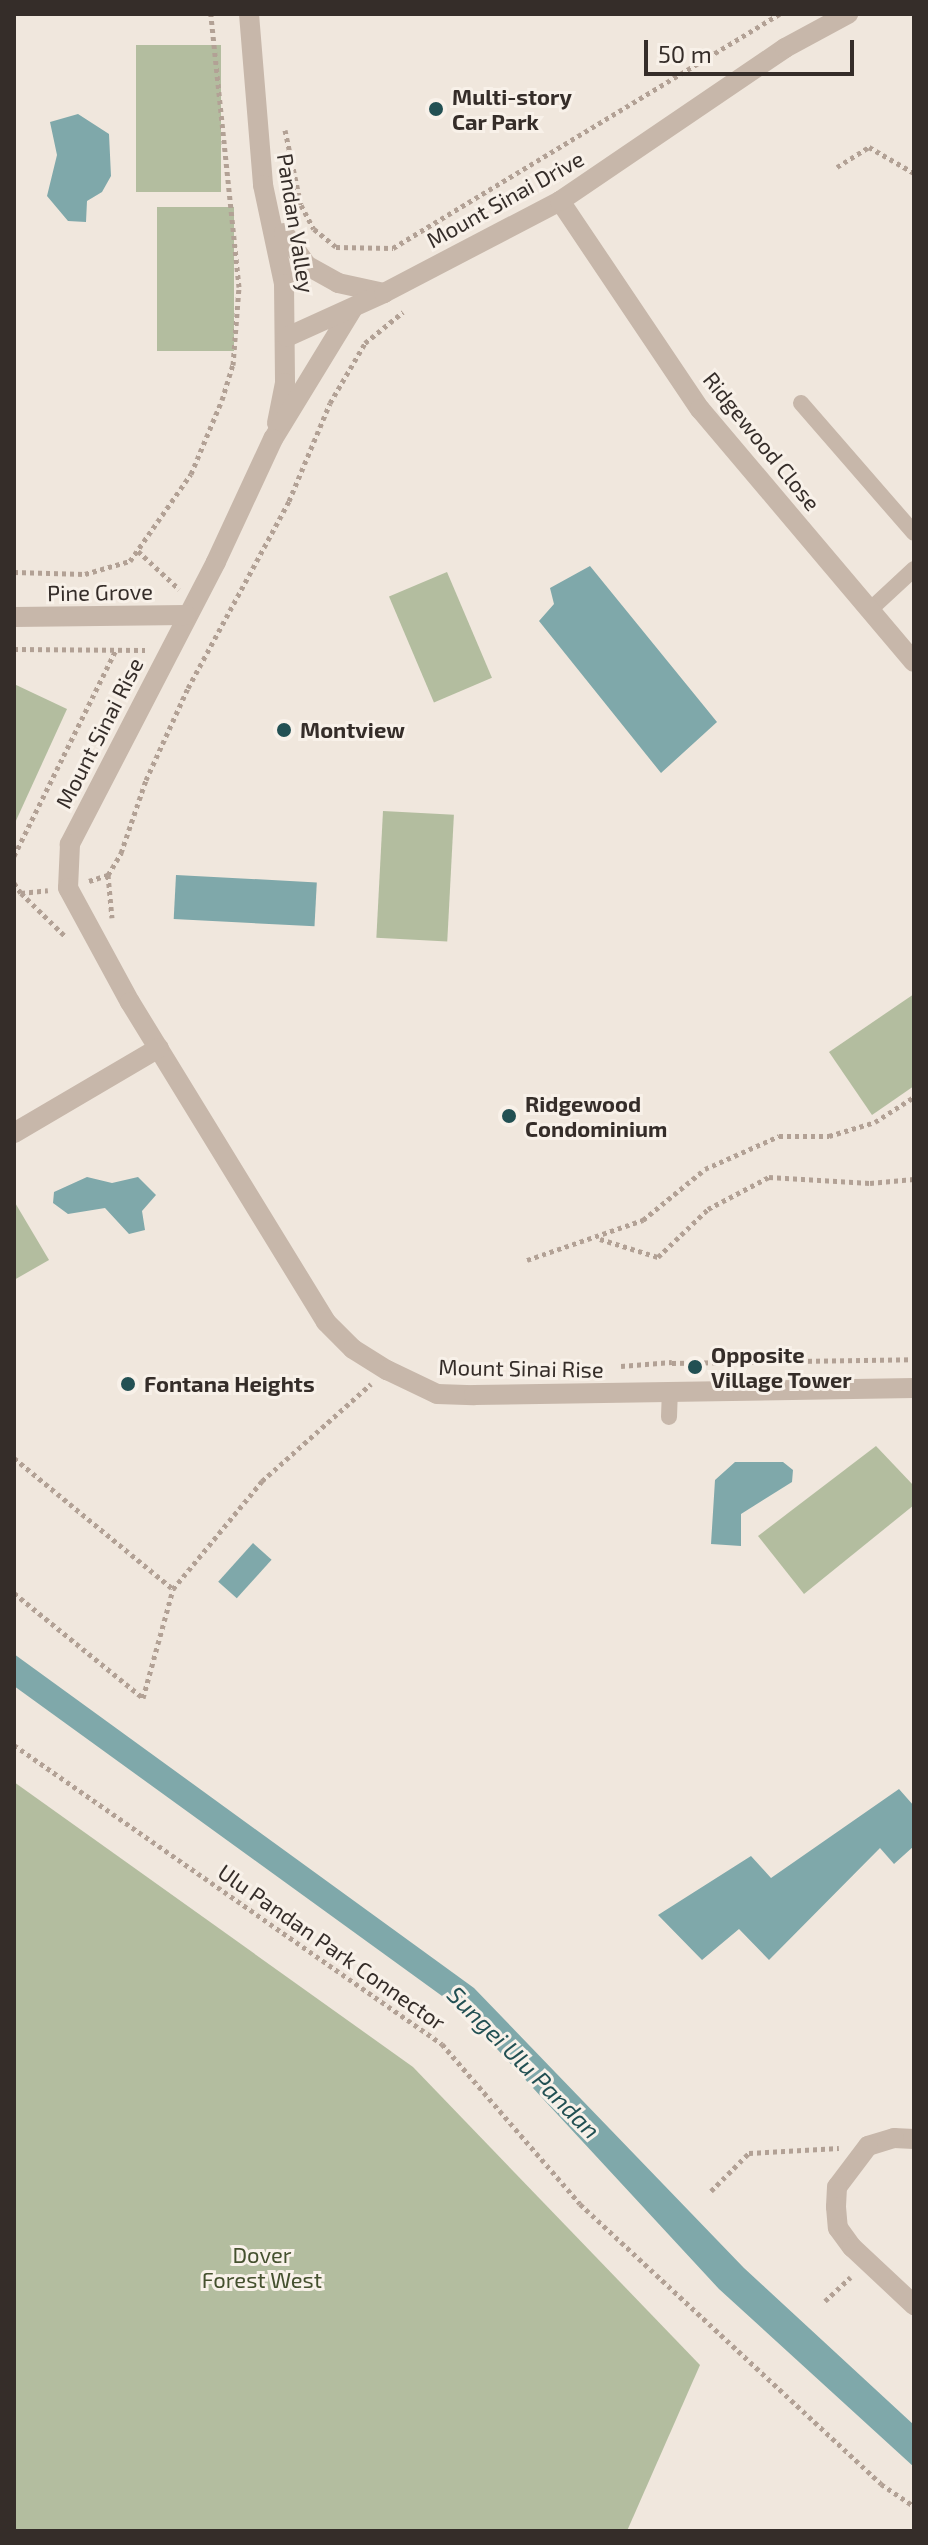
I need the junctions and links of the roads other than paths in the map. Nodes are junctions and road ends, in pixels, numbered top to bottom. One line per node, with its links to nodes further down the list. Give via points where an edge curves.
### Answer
1 (249, 14): 3 (street, Pandan Valley)
2 (848, 14): 4 (street, Mount Sinai Drive, via 785,48)
3 (263, 185): 5 (street, via 300,260 338,283); 7 (street, Pandan Valley, via 280,249)
4 (560, 201): 5 (street, Mount Sinai Drive); 12 (street, Ridgewood Close, via 700,409)
5 (384, 293): 6 (street, Mount Sinai Drive)
6 (353, 308): 7 (street, Mount Sinai Drive); 9 (street)
7 (287, 337): 9 (street, Pandan Valley, via 285,383)
8 (801, 403): 10 (lane)
9 (273, 439): 13 (street, Mount Sinai Rise)
10 (914, 533)
11 (914, 569): 12 (lane)
12 (873, 607): 15 (street, Ridgewood Close)
13 (189, 609): 14 (street, Pine Grove); 16 (street, Mount Sinai Rise, via 70,844 68,888)
14 (14, 617)
15 (914, 662)
16 (159, 1048): 17 (street); 19 (street, Mount Sinai Rise, via 326,1322 381,1380 437,1394)
17 (14, 1133)
18 (914, 1388): 19 (street, Mount Sinai Rise)
19 (670, 1392): 20 (lane)
20 (669, 1417)
21 (914, 2139): 22 (street, via 868,2146 837,2187 838,2228)
22 (914, 2305)

